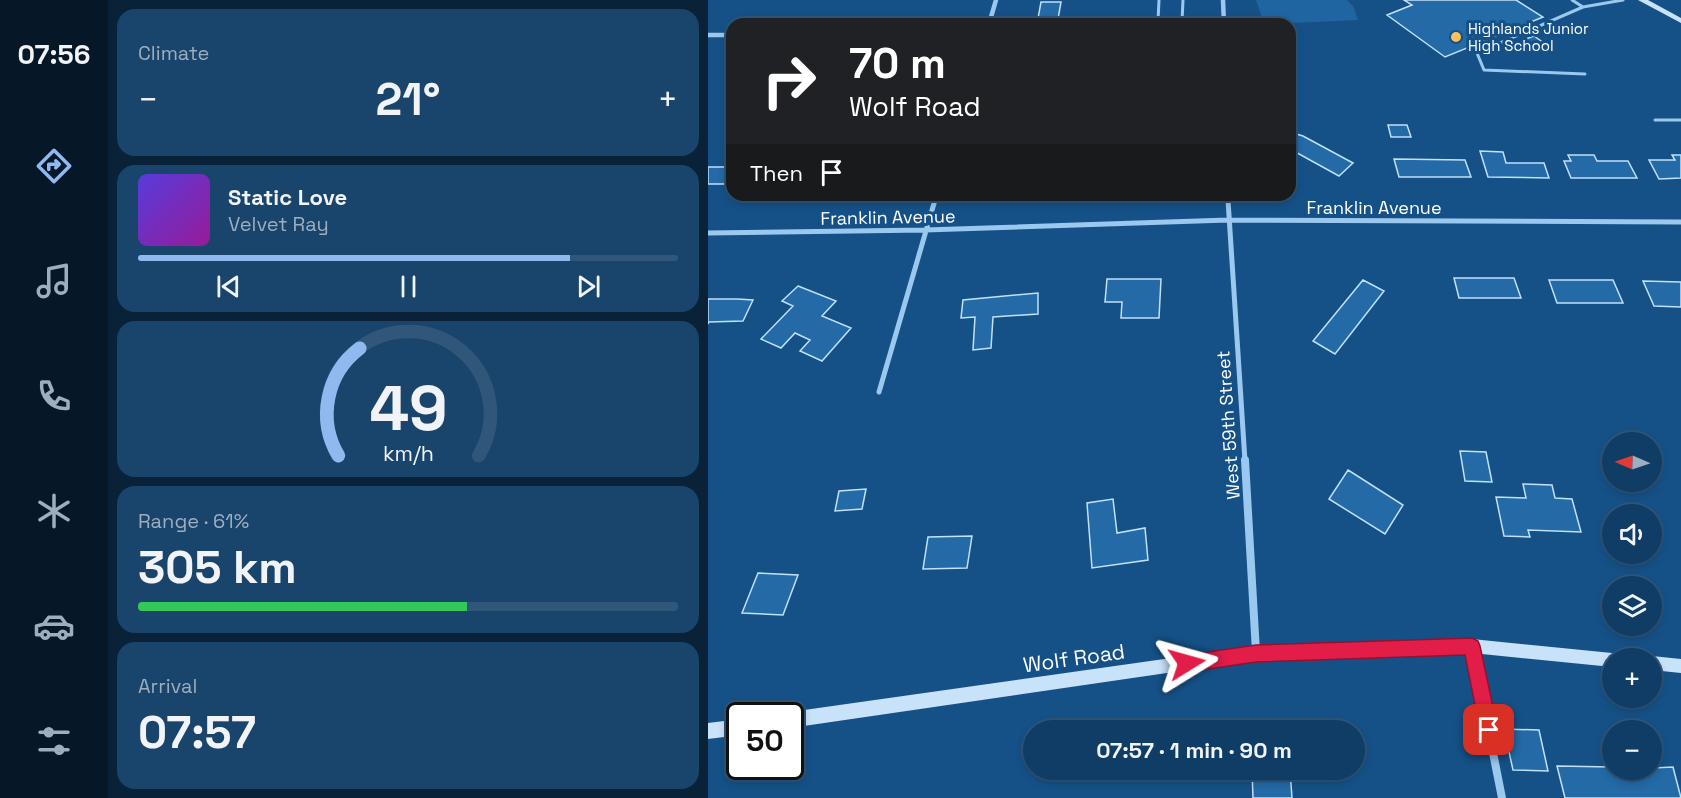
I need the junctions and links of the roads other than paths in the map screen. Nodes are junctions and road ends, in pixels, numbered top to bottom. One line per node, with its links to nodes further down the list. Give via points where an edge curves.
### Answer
1 (996, 0): 9 (street)
2 (1159, 0): 10 (lane)
3 (1182, 0): 11 (lane)
4 (1223, 0): 12 (street)
5 (1572, 0): 8 (lane)
6 (1623, 0): 8 (lane)
7 (1642, 0): 13 (main road)
8 (1583, 7): 16 (lane, via 1478,53 1484,70)
9 (991, 18)
10 (1158, 18)
11 (1182, 18)
12 (1224, 18)
13 (1681, 21)
14 (726, 34): 15 (street)
15 (708, 35)
16 (1585, 75)
17 (1655, 120): 18 (lane)
18 (1681, 120)
19 (934, 201): 23 (street)
20 (1228, 201): 21 (street, West 59th Street)
21 (1228, 220): 22 (street, Franklin Avenue); 23 (street, Franklin Avenue); 27 (street, West 59th Street)
22 (1681, 222)
23 (925, 230): 24 (street, Franklin Avenue); 25 (street)
24 (708, 233)
25 (879, 392)
26 (1472, 646): 27 (main road, Wolf Road); 28 (main road, Wolf Road); 34 (street)
27 (1256, 653): 31 (main road, Wolf Road)
28 (1602, 659)
29 (1662, 664): 30 (main road)
30 (1681, 666)
31 (804, 718)
32 (726, 729): 33 (main road)
33 (708, 731)
34 (1502, 798)

